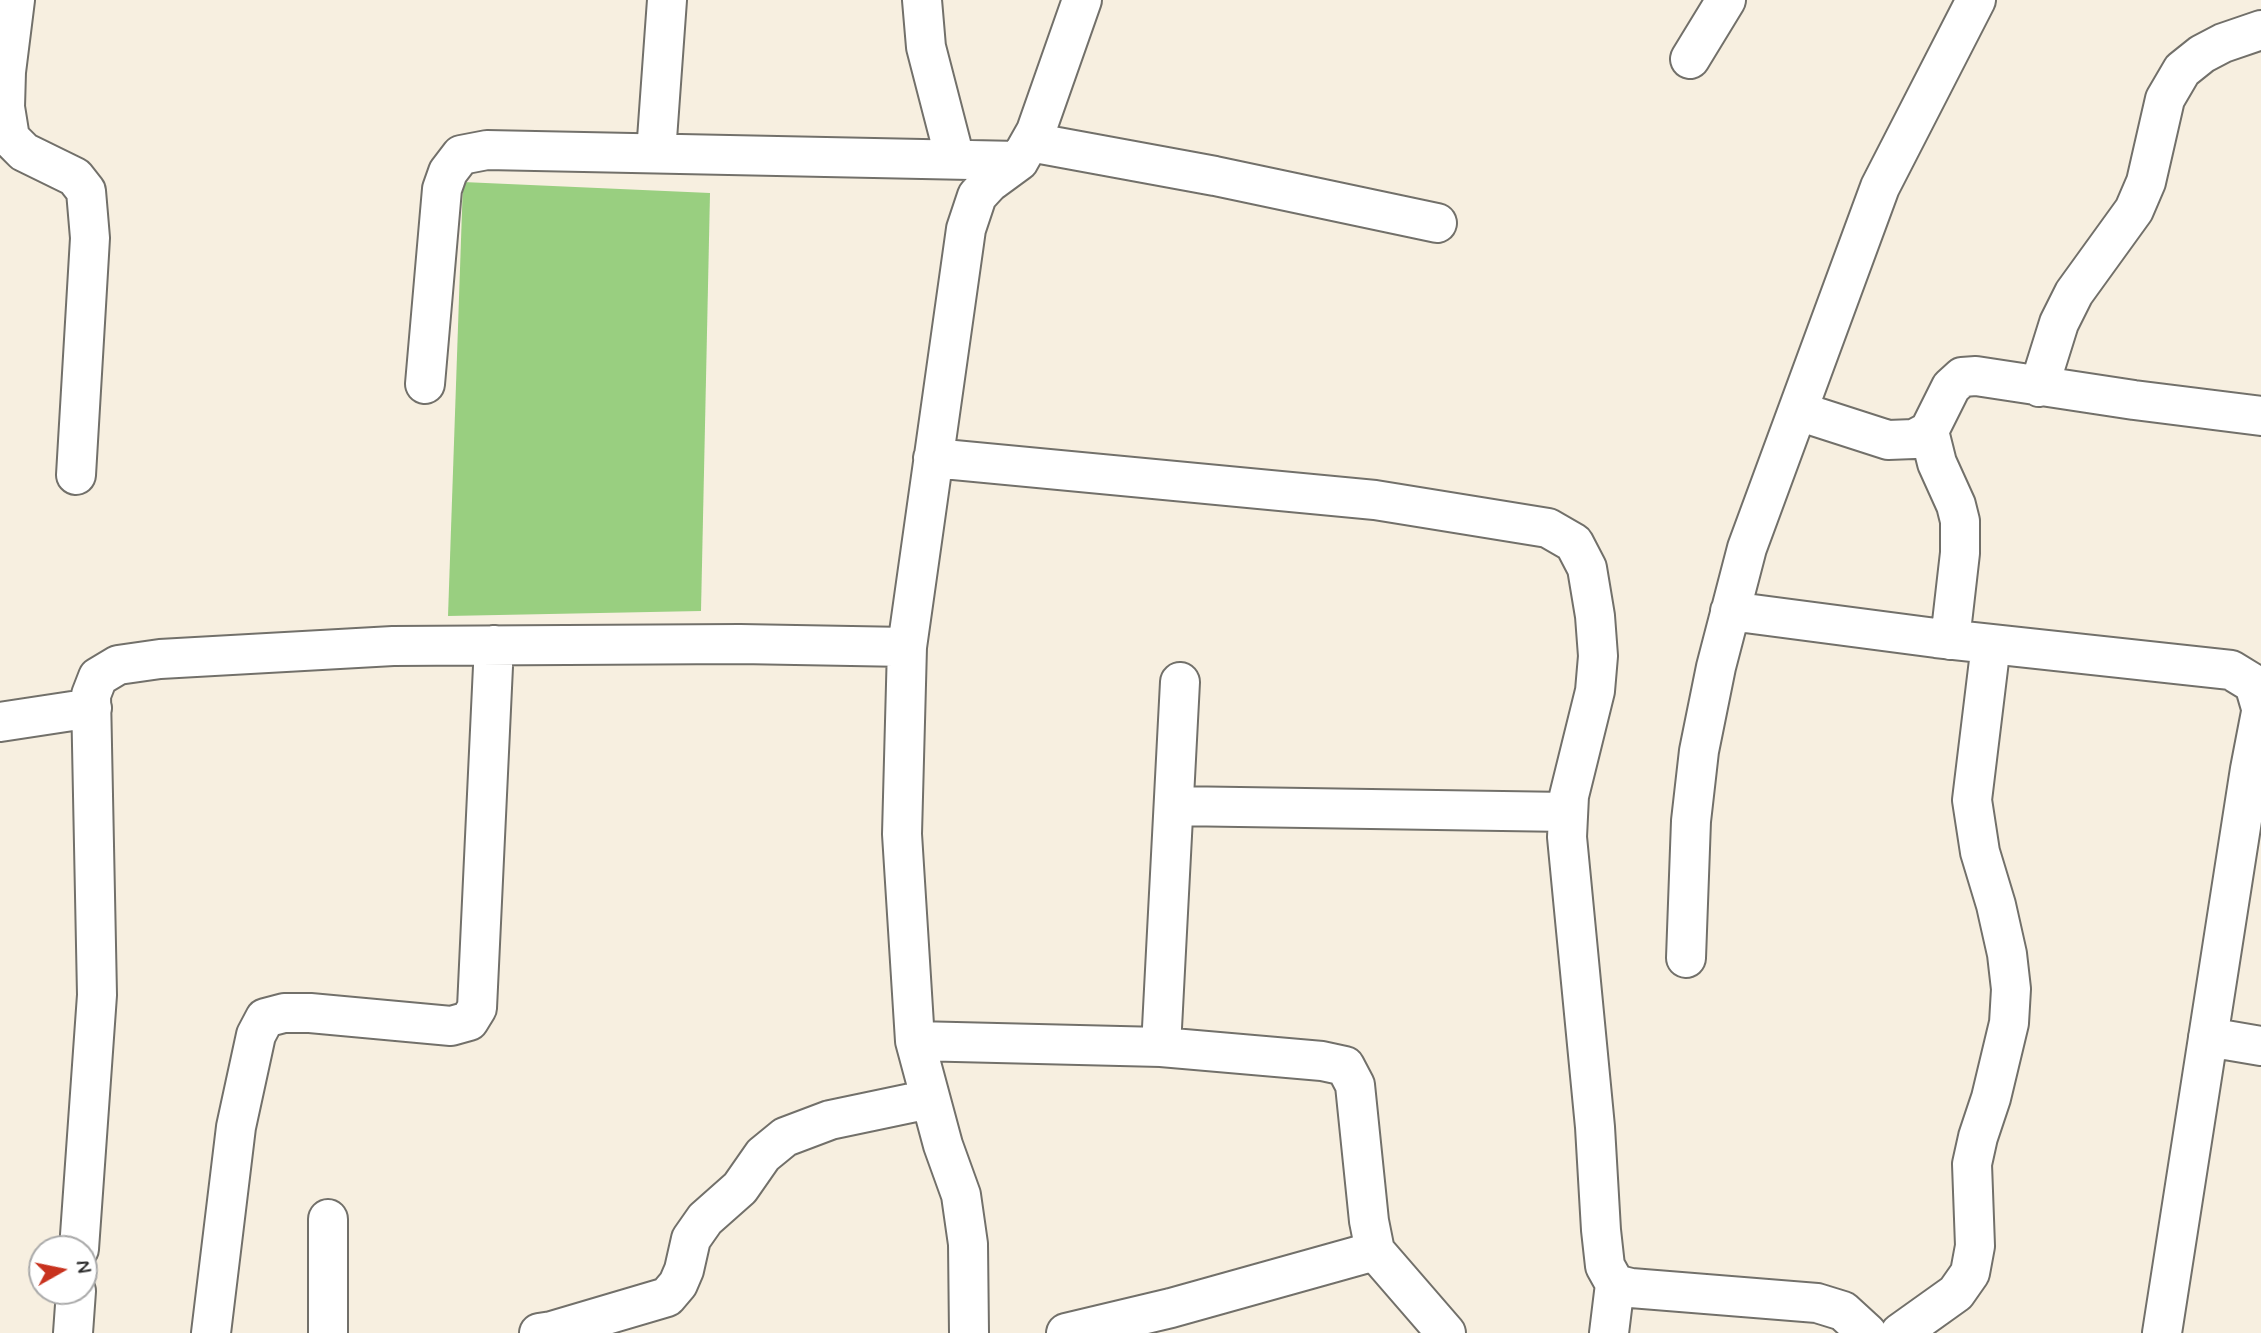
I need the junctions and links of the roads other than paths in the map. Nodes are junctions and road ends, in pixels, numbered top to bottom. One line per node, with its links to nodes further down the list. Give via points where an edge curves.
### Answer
1 (15, 0): 19 (street, via 6,72 10,138 24,152 75,177 86,191 90,237)
2 (667, 0): 10 (street)
3 (922, 0): 11 (street, via 926,47)
4 (1082, 0): 9 (street, via 1036,131)
5 (1726, 0): 8 (street)
6 (1976, 0): 15 (street, via 1880,187)
7 (2261, 30): 14 (street, via 2223,43 2182,70 2165,99 2146,181 2134,210 2074,293 2059,323)
8 (1690, 59)
9 (1024, 151): 11 (street); 12 (street, via 1215,176); 18 (street, via 977,196 966,229)
10 (656, 153): 11 (street); 13 (street, via 487,150 461,155 442,189)
11 (955, 159)
12 (1437, 223)
13 (425, 384)
14 (2039, 387): 16 (street); 17 (street, via 1962,377 1951,387)
15 (1798, 411): 17 (street, via 1888,440 1914,439); 20 (street, via 1747,548)
16 (2261, 416)
17 (1929, 431): 21 (street, via 1960,521)
18 (933, 458): 24 (street); 30 (street, via 1375,500 1548,528 1574,544 1587,568 1598,656 1595,691)
19 (76, 475)
20 (1730, 611): 21 (street); 32 (street, via 1699,751 1691,821)
21 (1950, 640): 22 (street)
22 (1990, 644): 26 (street, via 2231,670); 52 (street, via 1972,800 1980,852 2007,954 2009,1023 1972,1164 1975,1246 1970,1273 1956,1293)
23 (494, 645): 24 (street); 27 (street, via 393,646 118,665 98,677); 44 (street, via 477,1007 468,1021 451,1027 310,1013 265,1018 256,1035 236,1127)
24 (907, 648): 34 (street, via 902,834)
25 (1180, 682): 29 (street)
26 (2259, 697): 31 (street)
27 (92, 708): 28 (street); 39 (street, via 97,995)
28 (0, 722)
29 (1174, 807): 30 (street); 36 (street)
30 (1568, 813): 41 (street, via 1601,1230 1605,1266)
31 (2249, 856): 33 (street)
32 (1686, 958)
33 (2208, 1037): 35 (street); 53 (street)
34 (915, 1041): 36 (street); 37 (street)
35 (2261, 1046)
36 (1161, 1047): 40 (street, via 1345,1066 1355,1084)
37 (930, 1099): 46 (street, via 830,1120 785,1137 705,1219 691,1239 678,1284 667,1297); 47 (street, via 961,1195 968,1244)
38 (328, 1219): 45 (street)
39 (80, 1235)
40 (1375, 1251): 48 (street); 49 (street)
41 (1615, 1284): 50 (street); 51 (street, via 1817,1303 1843,1311)
42 (75, 1305): 43 (street)
43 (73, 1333)
44 (211, 1333)
45 (328, 1333)
46 (539, 1333)
47 (969, 1333)
48 (1066, 1333)
49 (1446, 1333)
50 (1609, 1333)
51 (1867, 1333)
52 (1900, 1333)
53 (2162, 1333)

